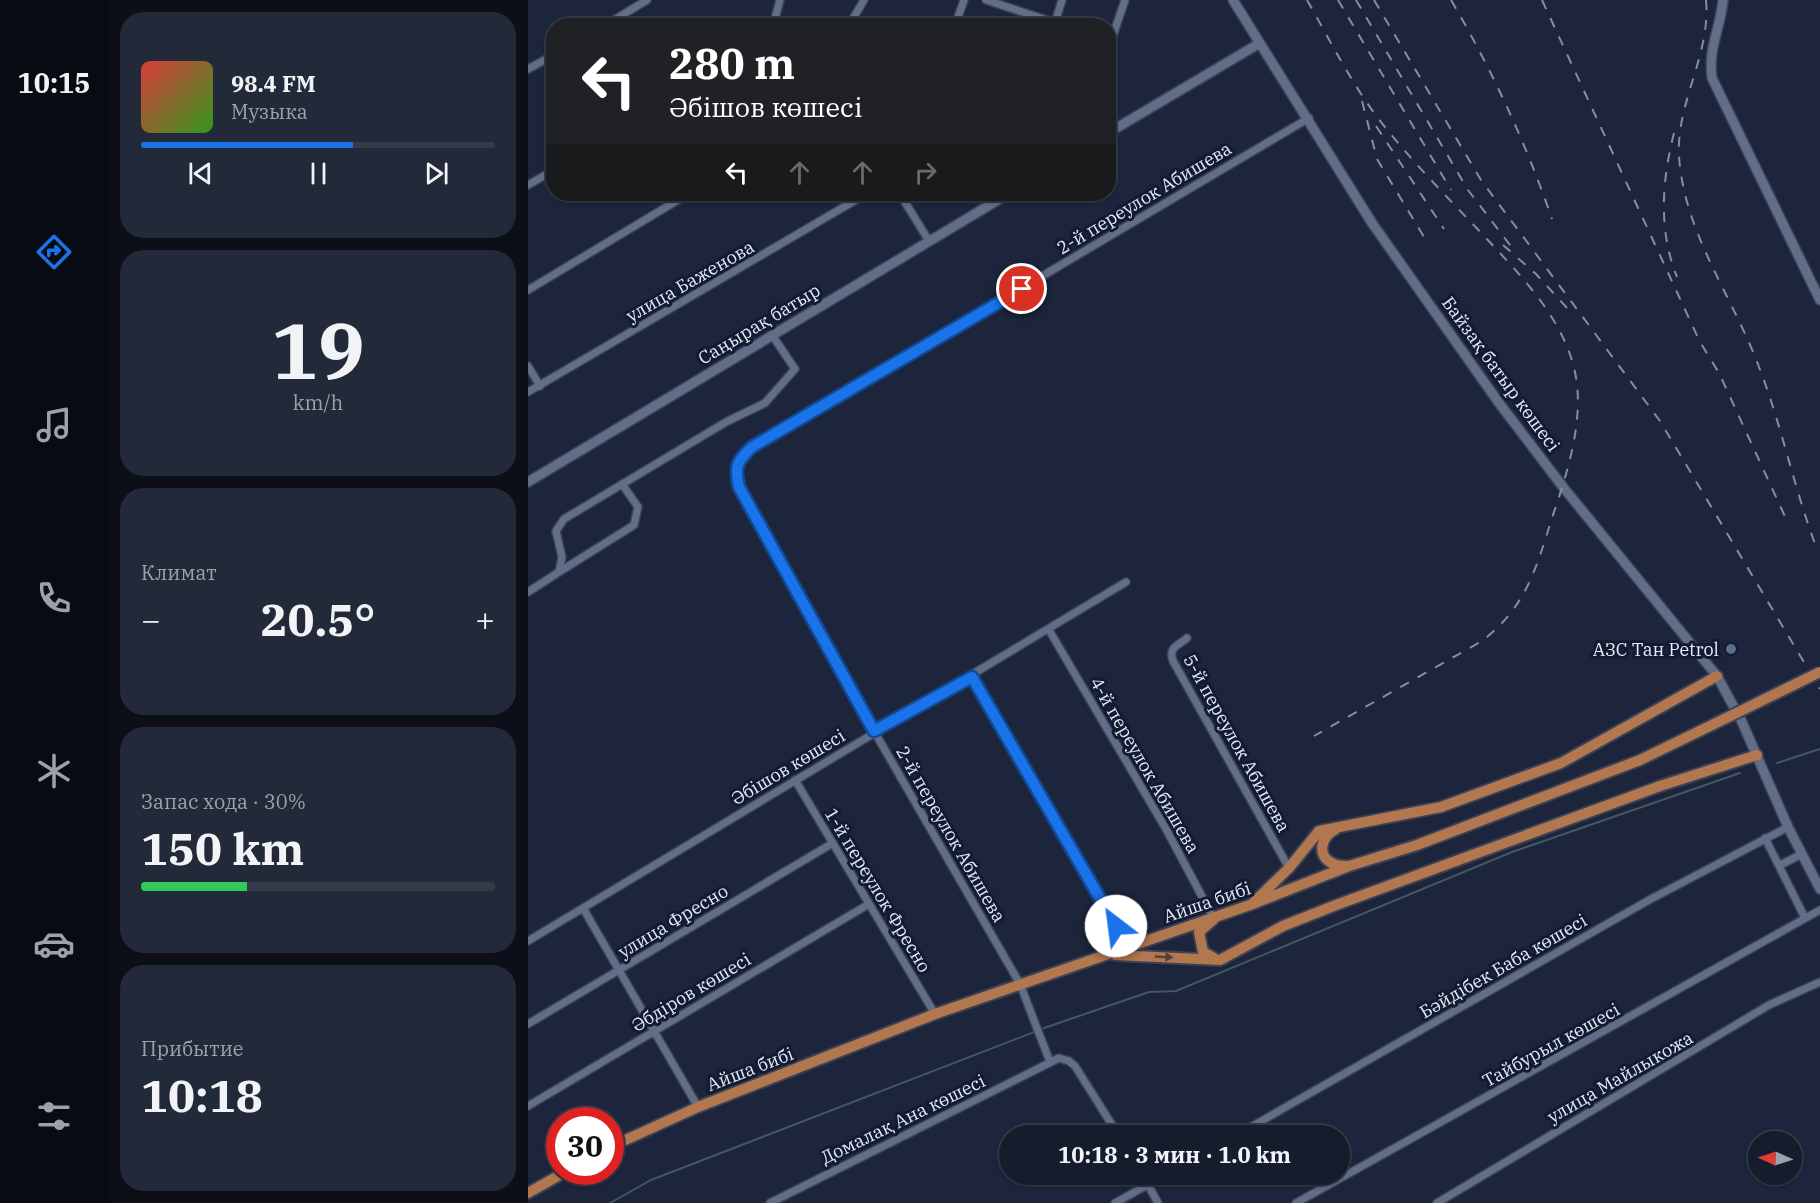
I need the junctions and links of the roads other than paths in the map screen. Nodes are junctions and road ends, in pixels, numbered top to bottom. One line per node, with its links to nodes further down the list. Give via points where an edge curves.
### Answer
1 (647, 0): 10 (street)
2 (780, 0): 11 (street)
3 (864, 0): 12 (street)
4 (964, 0): 13 (street)
5 (986, 0): 14 (street)
6 (1062, 0): 15 (street)
7 (1125, 0): 16 (street)
8 (1233, 0): 17 (street, Байзақ батыр көшесі)
9 (1723, 0): 30 (street, via 1709,58 1712,78)
10 (617, 18)
11 (774, 18)
12 (853, 18)
13 (957, 18)
14 (1038, 18)
15 (1057, 18)
16 (1116, 23)
17 (1260, 43): 20 (street, Байзақ батыр көшесі); 21 (street)
18 (546, 59): 19 (street)
19 (528, 69)
20 (1309, 118): 43 (street, Байзақ батыр көшесі, via 1372,223 1499,403); 45 (street, 2-й переулок Абишева, via 752,447 736,464 739,487)
21 (1116, 129)
22 (546, 175): 23 (street)
23 (528, 185)
24 (676, 201): 29 (street)
25 (854, 201): 33 (street, улица Баженова)
26 (904, 201): 28 (street)
27 (996, 201): 28 (street, Саңырақ батыр)
28 (929, 241): 31 (street, Саңырақ батыр)
29 (528, 290)
30 (1820, 300)
31 (772, 335): 35 (street, Саңырақ батыр); 36 (street, via 795,369 765,403)
32 (528, 366): 33 (street)
33 (540, 386): 34 (street, улица Баженова)
34 (528, 393)
35 (528, 482)
36 (622, 484): 37 (street, via 558,524 562,557); 37 (street, via 638,507 634,525)
37 (559, 572): 39 (street)
38 (1126, 582): 40 (street, Әбішов көшесі)
39 (528, 592)
40 (1049, 630): 44 (street, Әбішов көшесі); 61 (street, 4-й переулок Абишева)
41 (1187, 638): 55 (street, 5-й переулок Абишева, via 1172,648 1173,661)
42 (1820, 672): 53 (main road, Айша бибі, bridge, via 1640,760 1417,845)
43 (1717, 676): 46 (street, Байзақ батыр көшесі); 48 (main road, via 1561,763 1441,807)
44 (972, 677): 45 (street, Әбішов көшесі); 64 (street)
45 (874, 731): 47 (street, Әбішов көшесі); 69 (street, 2-й переулок Абишева)
46 (1757, 755): 49 (street, Байзақ батыр көшесі); 66 (main road, via 1660,786 1336,904 1283,926)
47 (795, 780): 51 (street, 1-й переулок Фресно); 59 (street, Әбішов көшесі)
48 (1348, 824): 53 (main road, via 1330,832 1321,845 1332,864); 55 (main road, via 1319,831)
49 (1788, 827): 50 (street, Бәйдібек Баба көшесі); 52 (street, Байзақ батыр көшесі)
50 (1765, 838): 54 (street); 77 (street, Бәйдібек Баба көшесі)
51 (833, 843): 57 (street, 1-й переулок Фресно); 67 (street, улица Фресно)
52 (1802, 854): 54 (street); 56 (street, Байзақ батыр көшесі)
53 (1349, 866): 58 (main road, Айша бибі)
54 (1779, 866): 62 (street)
55 (1289, 868): 58 (main road)
56 (1820, 890)
57 (869, 904): 70 (street, 1-й переулок Фресно); 72 (street, Әбдіров көшесі)
58 (1250, 905): 61 (main road, Айша бибі)
59 (583, 908): 63 (street, Әбішов көшесі); 67 (street)
60 (1820, 910): 62 (street, Тайбурыл көшесі)
61 (1216, 916): 64 (main road, Айша бибі); 66 (main road, via 1199,932 1198,940 1207,956)
62 (1805, 918): 85 (street, Тайбурыл көшесі)
63 (528, 941)
64 (1128, 947): 65 (main road, Айша бибі)
65 (1108, 954): 66 (main road, one-way to 66); 69 (main road, Айша бибі)
66 (1221, 960)
67 (620, 970): 71 (street, улица Фресно); 72 (street)
68 (1820, 982): 86 (street, улица Майлыкожа, via 1769,1005)
69 (1020, 984): 70 (main road, Айша бибі); 73 (street, 2-й переулок Абишева)
70 (935, 1014): 75 (main road, Айша бибі)
71 (528, 1024)
72 (654, 1031): 74 (street, Әбдіров көшесі); 75 (street)
73 (1050, 1062): 76 (street, via 1059,1058 1075,1066); 82 (street, Домалақ Ана көшесі)
74 (528, 1106)
75 (698, 1107): 78 (main road, Айша бибі)
76 (1112, 1125)
77 (1254, 1125)
78 (624, 1141)
79 (546, 1183): 81 (main road)
80 (1148, 1185): 83 (street); 84 (street)
81 (528, 1193)
82 (770, 1203)
83 (1115, 1203)
84 (1158, 1203)
85 (1296, 1203)
86 (1437, 1203)

